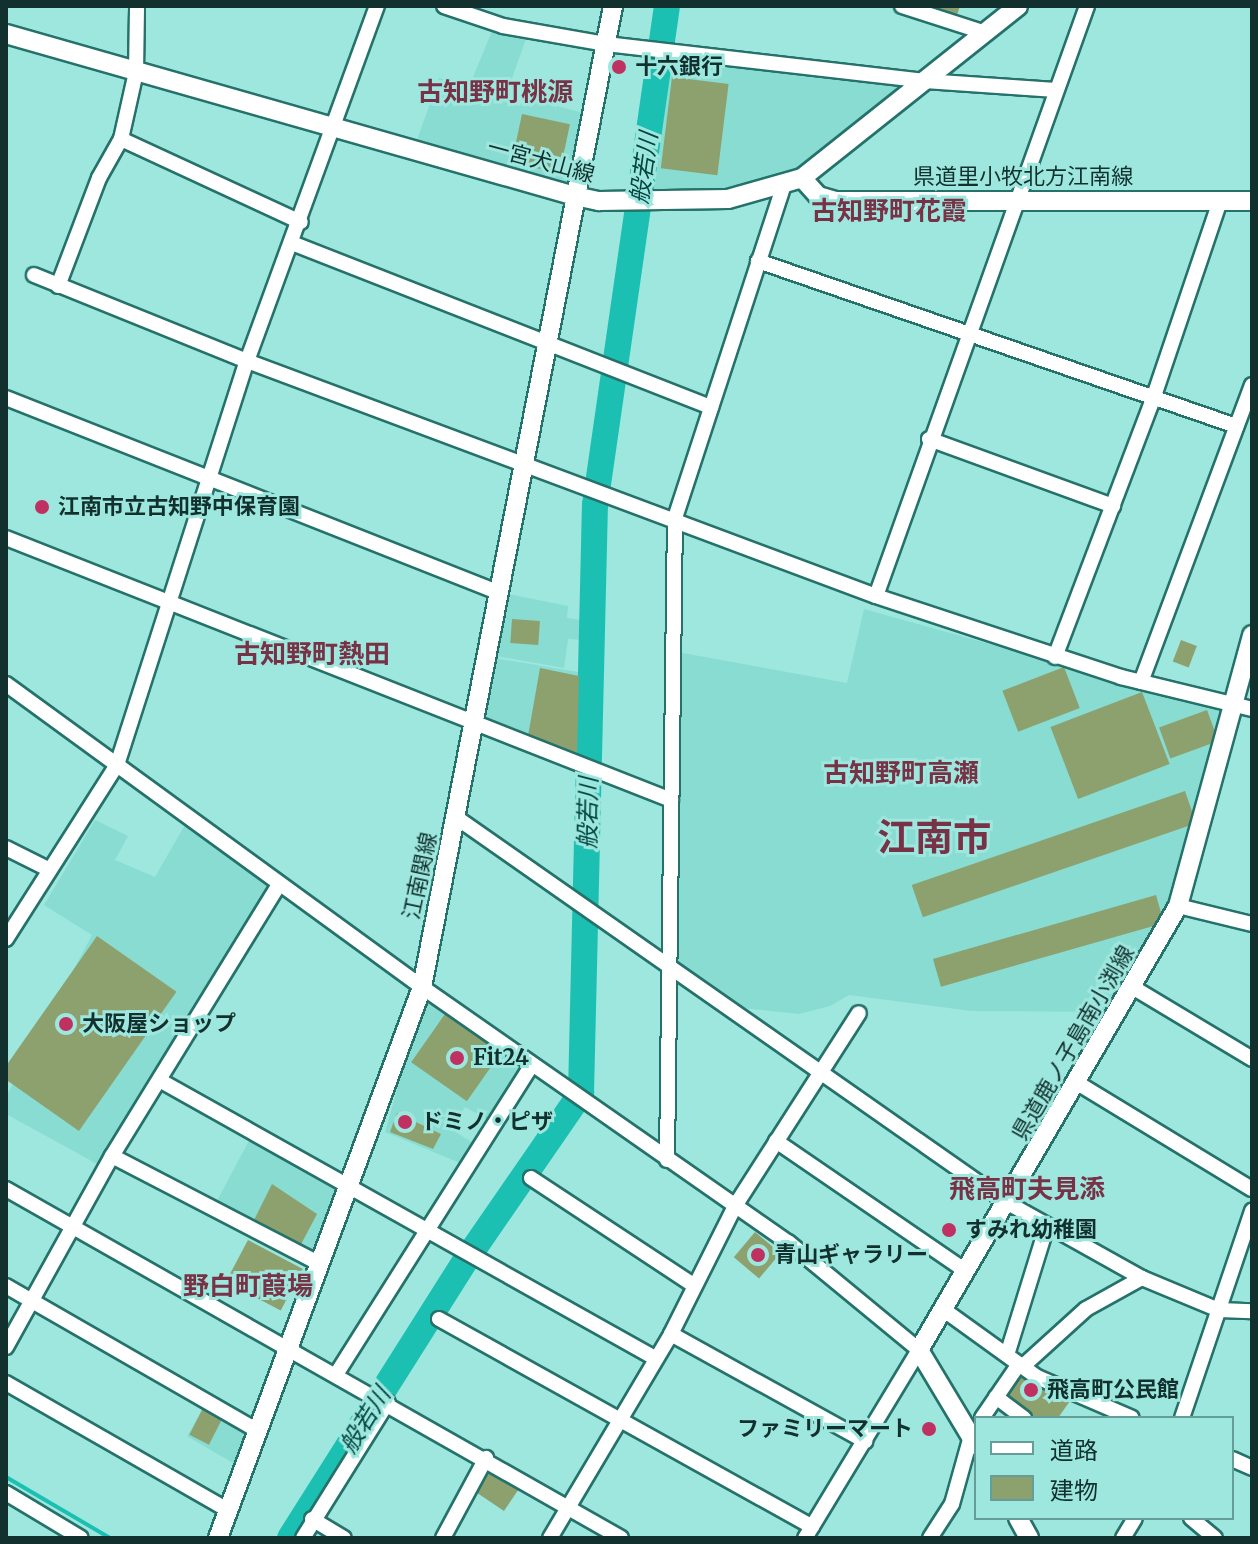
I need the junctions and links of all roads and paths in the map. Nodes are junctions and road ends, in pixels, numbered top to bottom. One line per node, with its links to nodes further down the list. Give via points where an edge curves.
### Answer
1 (137, 6): 11 (street)
2 (377, 6): 14 (street)
3 (444, 6): 10 (street, via 503,26)
4 (613, 6): 10 (main road, 江南関線)
5 (902, 6): 8 (street)
6 (1018, 6): 8 (main road, 一宮犬山線)
7 (1087, 6): 13 (street)
8 (986, 33): 12 (main road, 一宮犬山線)
9 (6, 34): 11 (main road, 一宮犬山線)
10 (606, 44): 12 (street); 18 (main road, 江南関線)
11 (136, 72): 14 (main road, 一宮犬山線); 15 (street)
12 (925, 81): 13 (street); 16 (main road, 一宮犬山線)
13 (1056, 90): 19 (street)
14 (336, 129): 18 (main road, 一宮犬山線); 22 (street)
15 (121, 139): 22 (street); 26 (street, via 99,178)
16 (802, 178): 17 (main road, 一宮犬山線); 19 (main road, 県道里小牧北方江南線, via 826,200)
17 (783, 187): 18 (main road, 一宮犬山線, via 728,199 599,201); 24 (street)
18 (575, 196): 28 (main road, 江南関線)
19 (1017, 201): 20 (main road, 県道里小牧北方江南線); 27 (street)
20 (1220, 201): 21 (main road, 県道里小牧北方江南線); 31 (street)
21 (1252, 201)
22 (301, 222): 23 (street)
23 (292, 243): 28 (street); 29 (street)
24 (758, 261): 27 (street); 33 (street)
25 (34, 275): 26 (street)
26 (58, 286): 29 (street)
27 (968, 334): 31 (street); 35 (street)
28 (548, 342): 33 (street); 36 (main road, 江南関線)
29 (247, 361): 36 (street); 37 (street)
30 (1252, 385): 34 (street)
31 (1154, 396): 34 (street); 38 (street)
32 (6, 398): 37 (street)
33 (711, 407): 39 (street)
34 (1236, 426): 46 (street)
35 (929, 439): 38 (street); 42 (street)
36 (525, 465): 39 (street); 41 (main road, 江南関線)
37 (210, 482): 41 (street); 43 (street)
38 (1113, 506): 45 (street)
39 (675, 518): 42 (street); 52 (street)
40 (6, 538): 43 (street)
41 (500, 593): 50 (main road, 江南関線)
42 (876, 596): 45 (street)
43 (171, 604): 50 (street); 51 (street)
44 (1252, 635): 48 (main road, 県道鹿ノ子島南小渕線)
45 (1055, 657): 46 (street)
46 (1141, 682): 48 (street)
47 (7, 687): 51 (street)
48 (1233, 704): 49 (street); 57 (main road, 県道鹿ノ子島南小渕線)
49 (1252, 709)
50 (475, 724): 52 (street); 53 (main road, 江南関線)
51 (117, 765): 55 (street); 56 (street)
52 (671, 800): 60 (street)
53 (457, 818): 60 (street); 61 (main road, 江南関線)
54 (6, 848): 55 (street)
55 (48, 869): 59 (street)
56 (279, 885): 61 (street); 67 (street)
57 (1178, 906): 58 (street); 62 (main road, 県道鹿ノ子島南小渕線)
58 (1252, 924)
59 (6, 939)
60 (672, 965): 66 (street); 71 (street)
61 (422, 987): 65 (street); 73 (main road, 江南関線)
62 (1134, 988): 64 (street); 68 (main road, 県道鹿ノ子島南小渕線)
63 (859, 1013): 66 (street)
64 (1252, 1059)
65 (532, 1064): 71 (street); 81 (street)
66 (820, 1070): 69 (street); 76 (street)
67 (161, 1081): 70 (street); 73 (street)
68 (1079, 1084): 75 (street); 76 (main road, 県道鹿ノ子島南小渕線)
69 (776, 1141): 77 (street); 83 (street)
70 (112, 1156): 80 (street); 82 (street)
71 (667, 1160): 77 (street)
72 (531, 1178): 86 (street)
73 (351, 1185): 81 (street); 82 (main road, 江南関線)
74 (6, 1189): 80 (street)
75 (1252, 1189)
76 (1006, 1202): 79 (street); 83 (main road, 県道鹿ノ子島南小渕線)
77 (735, 1206): 86 (street); 94 (street)
78 (1252, 1211): 89 (street)
79 (1047, 1226): 84 (street); 96 (street)
80 (73, 1227): 87 (street); 95 (street)
81 (431, 1229): 97 (street); 99 (street)
82 (320, 1264): 95 (main road, 江南関線)
83 (966, 1271): 88 (main road, 県道鹿ノ子島南小渕線)
84 (1142, 1278): 89 (street); 98 (street, via 1086,1309)
85 (6, 1286): 87 (street)
86 (695, 1286): 92 (street)
87 (32, 1301): 93 (street); 108 (street)
88 (944, 1310): 94 (main road, 県道鹿ノ子島南小渕線); 96 (street)
89 (1219, 1310): 90 (street); 106 (street)
90 (1252, 1311)
91 (439, 1319): 107 (street)
92 (671, 1334): 97 (street); 110 (street)
93 (6, 1347)
94 (919, 1350): 109 (main road); 110 (street)
95 (287, 1351): 99 (street); 108 (main road, 江南関線)
96 (1007, 1355): 98 (street)
97 (653, 1357): 107 (street)
98 (1021, 1366): 101 (street); 105 (street)
99 (337, 1373): 102 (street)
100 (6, 1383): 114 (street)
101 (996, 1397): 103 (street); 104 (street)
102 (388, 1402): 111 (street); 115 (street)
103 (983, 1416)
104 (1021, 1416)
105 (1128, 1416)
106 (1183, 1416)
107 (616, 1420): 113 (street); 119 (street)
108 (258, 1431): 114 (main road, 江南関線)
109 (973, 1435): 127 (street, via 952,1504)
110 (865, 1441): 119 (street)
111 (486, 1458): 113 (street); 124 (street)
112 (6, 1493): 120 (street)
113 (568, 1506): 125 (street); 126 (street)
114 (228, 1510): 121 (main road, 江南関線)
115 (312, 1519): 122 (street); 123 (street)
116 (1019, 1520): 128 (main road)
117 (1134, 1520): 129 (street)
118 (1193, 1520): 130 (street)
119 (809, 1532)
120 (81, 1538)
121 (218, 1538)
122 (303, 1538)
123 (344, 1538)
124 (443, 1538)
125 (550, 1538)
126 (621, 1538)
127 (930, 1538)
128 (1029, 1538)
129 (1123, 1538)
130 (1215, 1538)

